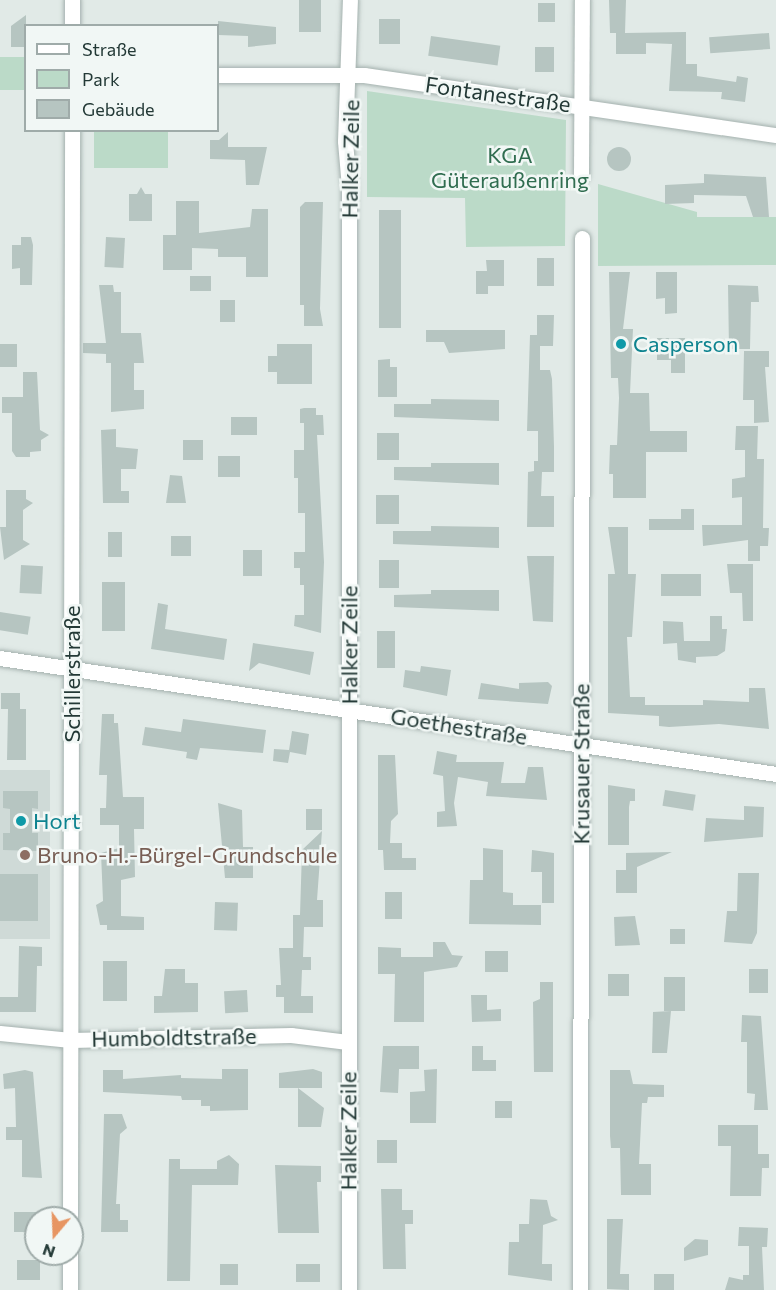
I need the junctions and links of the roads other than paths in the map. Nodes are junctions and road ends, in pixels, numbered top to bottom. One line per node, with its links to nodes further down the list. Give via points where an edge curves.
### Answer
1 (72, 0): 4 (street)
2 (350, 0): 6 (street, Halker Zeile)
3 (582, 0): 7 (street)
4 (72, 24)
5 (219, 75): 6 (street, Fontanestraße)
6 (351, 75): 7 (street, Fontanestraße); 14 (street, Halker Zeile, via 345,141 349,187)
7 (582, 107): 9 (street, Fontanestraße); 10 (street)
8 (72, 132): 13 (street, Schillerstraße)
9 (776, 135)
10 (581, 175)
11 (582, 238): 15 (street, Krusauer Straße)
12 (0, 658): 13 (street, Goethestraße)
13 (72, 669): 14 (street, Goethestraße); 18 (street, Schillerstraße)
14 (350, 709): 15 (street, Goethestraße); 19 (street, Halker Zeile)
15 (581, 745): 16 (street, Goethestraße); 24 (street, Krusauer Straße)
16 (776, 774)
17 (0, 1033): 18 (street, Humboldtstraße)
18 (71, 1040): 19 (street, Humboldtstraße, via 291,1035); 20 (street, Schillerstraße)
19 (348, 1042): 23 (street, Halker Zeile)
20 (70, 1206)
21 (70, 1266): 22 (street)
22 (70, 1290)
23 (349, 1290)
24 (580, 1290)

